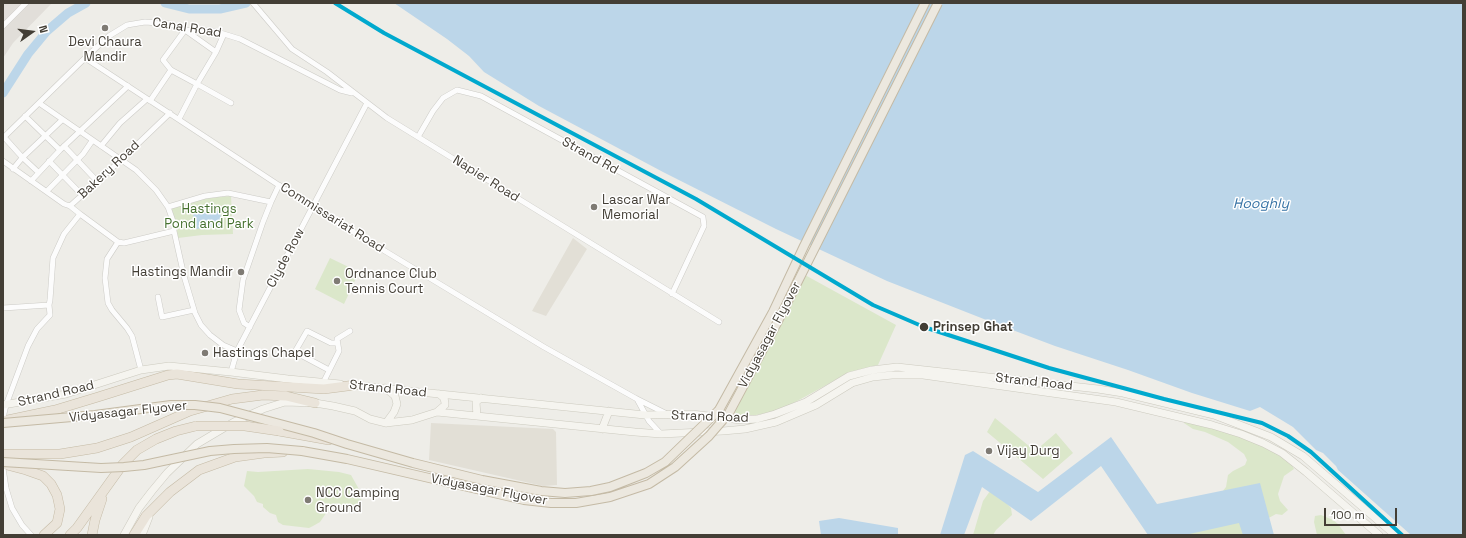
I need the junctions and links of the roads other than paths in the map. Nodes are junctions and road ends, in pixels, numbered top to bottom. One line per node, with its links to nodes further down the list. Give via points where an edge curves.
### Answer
1 (26, 3): 5 (street)
2 (254, 3): 13 (street, Napier Road, via 292,49)
3 (925, 3): 81 (highway, Vidyasagar Flyover, bridge, via 773,312 719,410 665,462 646,473 610,487 565,493 482,480)
4 (938, 3): 82 (highway, Vidyasagar Flyover, bridge, via 781,316 729,413 709,436 675,467 649,484 610,498 576,503 550,503 524,500)
5 (3, 26)
6 (186, 30): 7 (street, Canal Road); 8 (street); 9 (street, Canal Road, via 171,24 145,22 127,25 109,36); 10 (street, via 163,60)
7 (224, 34): 8 (street); 13 (street, Canal Road, via 259,48 340,90)
8 (216, 52): 11 (street)
9 (85, 58): 12 (street, Commissariat Road); 15 (street, Canal Road)
10 (172, 70): 11 (street); 14 (street)
11 (197, 84): 16 (street); 20 (street)
12 (128, 86): 14 (street, Commissariat Road); 22 (street)
13 (354, 93): 17 (street, Napier Road)
14 (149, 100): 18 (street, Commissariat Road); 27 (street, via 120,123)
15 (39, 103): 19 (street, Canal Road); 21 (street)
16 (231, 103)
17 (367, 103): 24 (street, Napier Road); 45 (street, Clyde Row)
18 (170, 113): 20 (street, Commissariat Road); 31 (street, Bakery Road)
19 (25, 116): 23 (street); 25 (street, Canal Road)
20 (179, 119): 39 (street, Commissariat Road)
21 (62, 120): 22 (street); 23 (street)
22 (79, 132): 26 (street); 28 (street)
23 (45, 136): 28 (street); 29 (street)
24 (418, 137): 49 (street, Napier Road); 49 (street, Strand Rd, via 443,98 457,90 481,96 703,217 704,226)
25 (4, 138): 29 (street)
26 (92, 141): 27 (street); 30 (street)
27 (101, 146): 31 (street)
28 (62, 148): 30 (street); 33 (street)
29 (22, 158): 34 (street); 35 (street)
30 (78, 160): 36 (street); 38 (street)
31 (121, 160): 38 (street, Bakery Road); 44 (street, via 136,170 156,190)
32 (3, 161): 34 (street)
33 (49, 161): 35 (street); 36 (street)
34 (13, 169): 37 (street)
35 (38, 172): 37 (street)
36 (63, 175): 40 (street); 41 (street)
37 (31, 181): 40 (street)
38 (97, 181): 41 (street, Bakery Road)
39 (279, 185): 42 (street); 45 (street, Commissariat Road)
40 (47, 191): 43 (street)
41 (82, 195): 43 (street, Bakery Road)
42 (271, 202): 44 (street, via 228,193 205,196); 55 (street, via 243,280 239,310 244,323)
43 (70, 206): 46 (street, Bakery Road)
44 (168, 207): 47 (street)
45 (312, 207): 55 (street, Clyde Row); 67 (street, Commissariat Road, via 544,347)
46 (80, 214): 48 (street); 51 (street, Bakery Road, via 64,234 53,258)
47 (174, 231): 48 (street, via 124,243); 53 (street)
48 (118, 242): 59 (street, via 107,259 105,278 108,303 132,336)
49 (672, 294): 54 (street, Napier Road)
50 (158, 297): 53 (street, via 162,317)
51 (49, 305): 52 (street); 69 (street, Bakery Road, via 50,315 37,329 28,346)
52 (3, 308)
53 (194, 310): 58 (street, via 201,325 210,335)
54 (719, 322)
55 (250, 327): 58 (street, Clyde Row)
56 (350, 331): 57 (street, via 337,339)
57 (337, 343): 60 (street, via 339,351); 60 (street, via 331,343 307,331 296,350 297,353)
58 (237, 351): 61 (street, Clyde Row)
59 (141, 370): 61 (main road, Strand Road, via 169,366); 69 (main road, Strand Road, via 66,394)
60 (329, 370): 62 (street)
61 (231, 372): 62 (main road, Strand Road)
62 (323, 383): 63 (main road, Strand Road)
63 (355, 385): 64 (main road, Strand Road); 76 (highway, via 324,389 238,384 177,374 55,410)
64 (384, 388): 65 (main road, Strand Road); 77 (main road, via 395,396 396,404)
65 (439, 394): 66 (main road, Strand Road); 71 (main road, via 444,398 445,405)
66 (481, 398): 70 (main road, Strand Road); 75 (main road, via 476,402)
67 (636, 399): 72 (street); 73 (street, Commissariat Road)
68 (315, 403): 77 (main road, Strand Road, via 355,411 370,419); 83 (highway, via 286,396 232,399 190,411 131,437 97,448 60,454); 92 (main road, Strand Road, bridge, via 285,402 263,409 234,422 197,444 152,491)
69 (5, 405): 76 (street, Bakery Road)
70 (609, 411): 72 (main road, Strand Road); 79 (main road)
71 (436, 412): 75 (main road, Strand Road); 77 (main road, Strand Road, via 412,420)
72 (645, 415): 73 (main road, Strand Road); 80 (street)
73 (668, 415): 74 (main road, Strand Road, via 692,414 741,420 757,419 806,402 849,376 897,367 1098,389)
74 (1214, 415): 78 (main road); 96 (main road, Strand Road, via 1271,437 1303,456)
75 (477, 416): 79 (main road, Strand Road)
76 (3, 421): 81 (highway, Vidyasagar Flyover, bridge, via 194,405 220,408)
77 (386, 423)
78 (1212, 426): 80 (main road, Strand Road, via 1116,402 923,375 892,375 873,377 852,384 816,406 763,426 723,432); 95 (main road, Strand Road, via 1262,443 1282,454)
79 (602, 430): 80 (main road, Strand Road)
80 (662, 434)
81 (347, 444): 86 (highway, bridge, via 245,426 196,426 156,438 137,450)
82 (302, 451): 84 (highway, Vidyasagar Flyover, bridge, via 267,448 210,451 144,465 101,468); 87 (highway, bridge, via 235,457 199,470 170,492)
83 (3, 454)
84 (3, 463): 90 (highway, via 43,476 51,484 60,509 57,523)
85 (3, 468): 89 (street, via 12,508)
86 (109, 483): 88 (highway); 91 (highway)
87 (151, 511): 93 (highway); 94 (main road)
88 (74, 532)
89 (31, 535)
90 (44, 535)
91 (92, 535)
92 (124, 535)
93 (134, 535)
94 (142, 535)
95 (1379, 535)
96 (1395, 535)

